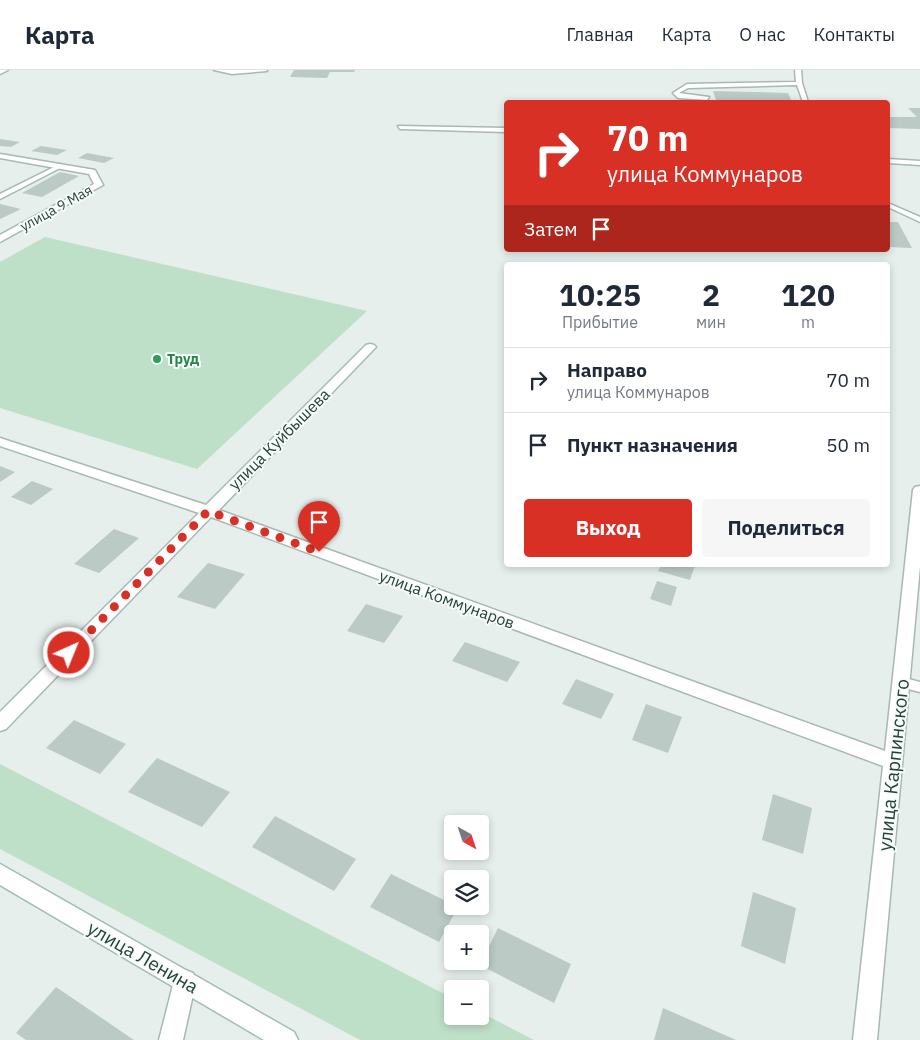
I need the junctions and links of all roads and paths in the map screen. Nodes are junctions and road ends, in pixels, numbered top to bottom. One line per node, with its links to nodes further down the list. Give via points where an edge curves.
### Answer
1 (6, 70): 5 (street)
2 (217, 70): 4 (lane)
3 (798, 70): 6 (lane)
4 (264, 71)
5 (0, 72)
6 (798, 83): 7 (lane, via 687,86 676,93 678,96); 8 (lane)
7 (708, 98)
8 (805, 100)
9 (400, 127): 10 (lane)
10 (504, 130)
11 (0, 156): 14 (street)
12 (890, 161): 13 (lane)
13 (920, 163)
14 (60, 166): 15 (lane); 18 (street, улица 9 Мая, via 92,172 99,185)
15 (0, 196)
16 (890, 206): 17 (lane)
17 (920, 220)
18 (1, 238)
19 (370, 347): 22 (street, улица Куйбышева)
20 (0, 442): 22 (street, улица Коммунаров)
21 (920, 490): 23 (street, улица Карпинского)
22 (208, 511): 25 (street, улица Куйбышева); 26 (street, улица Коммунаров)
23 (901, 682): 24 (lane); 26 (street, улица Карпинского)
24 (920, 687)
25 (0, 724)
26 (893, 762): 31 (street, улица Карпинского)
27 (0, 874): 28 (street, улица Ленина)
28 (185, 981): 29 (street); 30 (street, улица Ленина)
29 (171, 1040)
30 (286, 1040)
31 (865, 1040)

